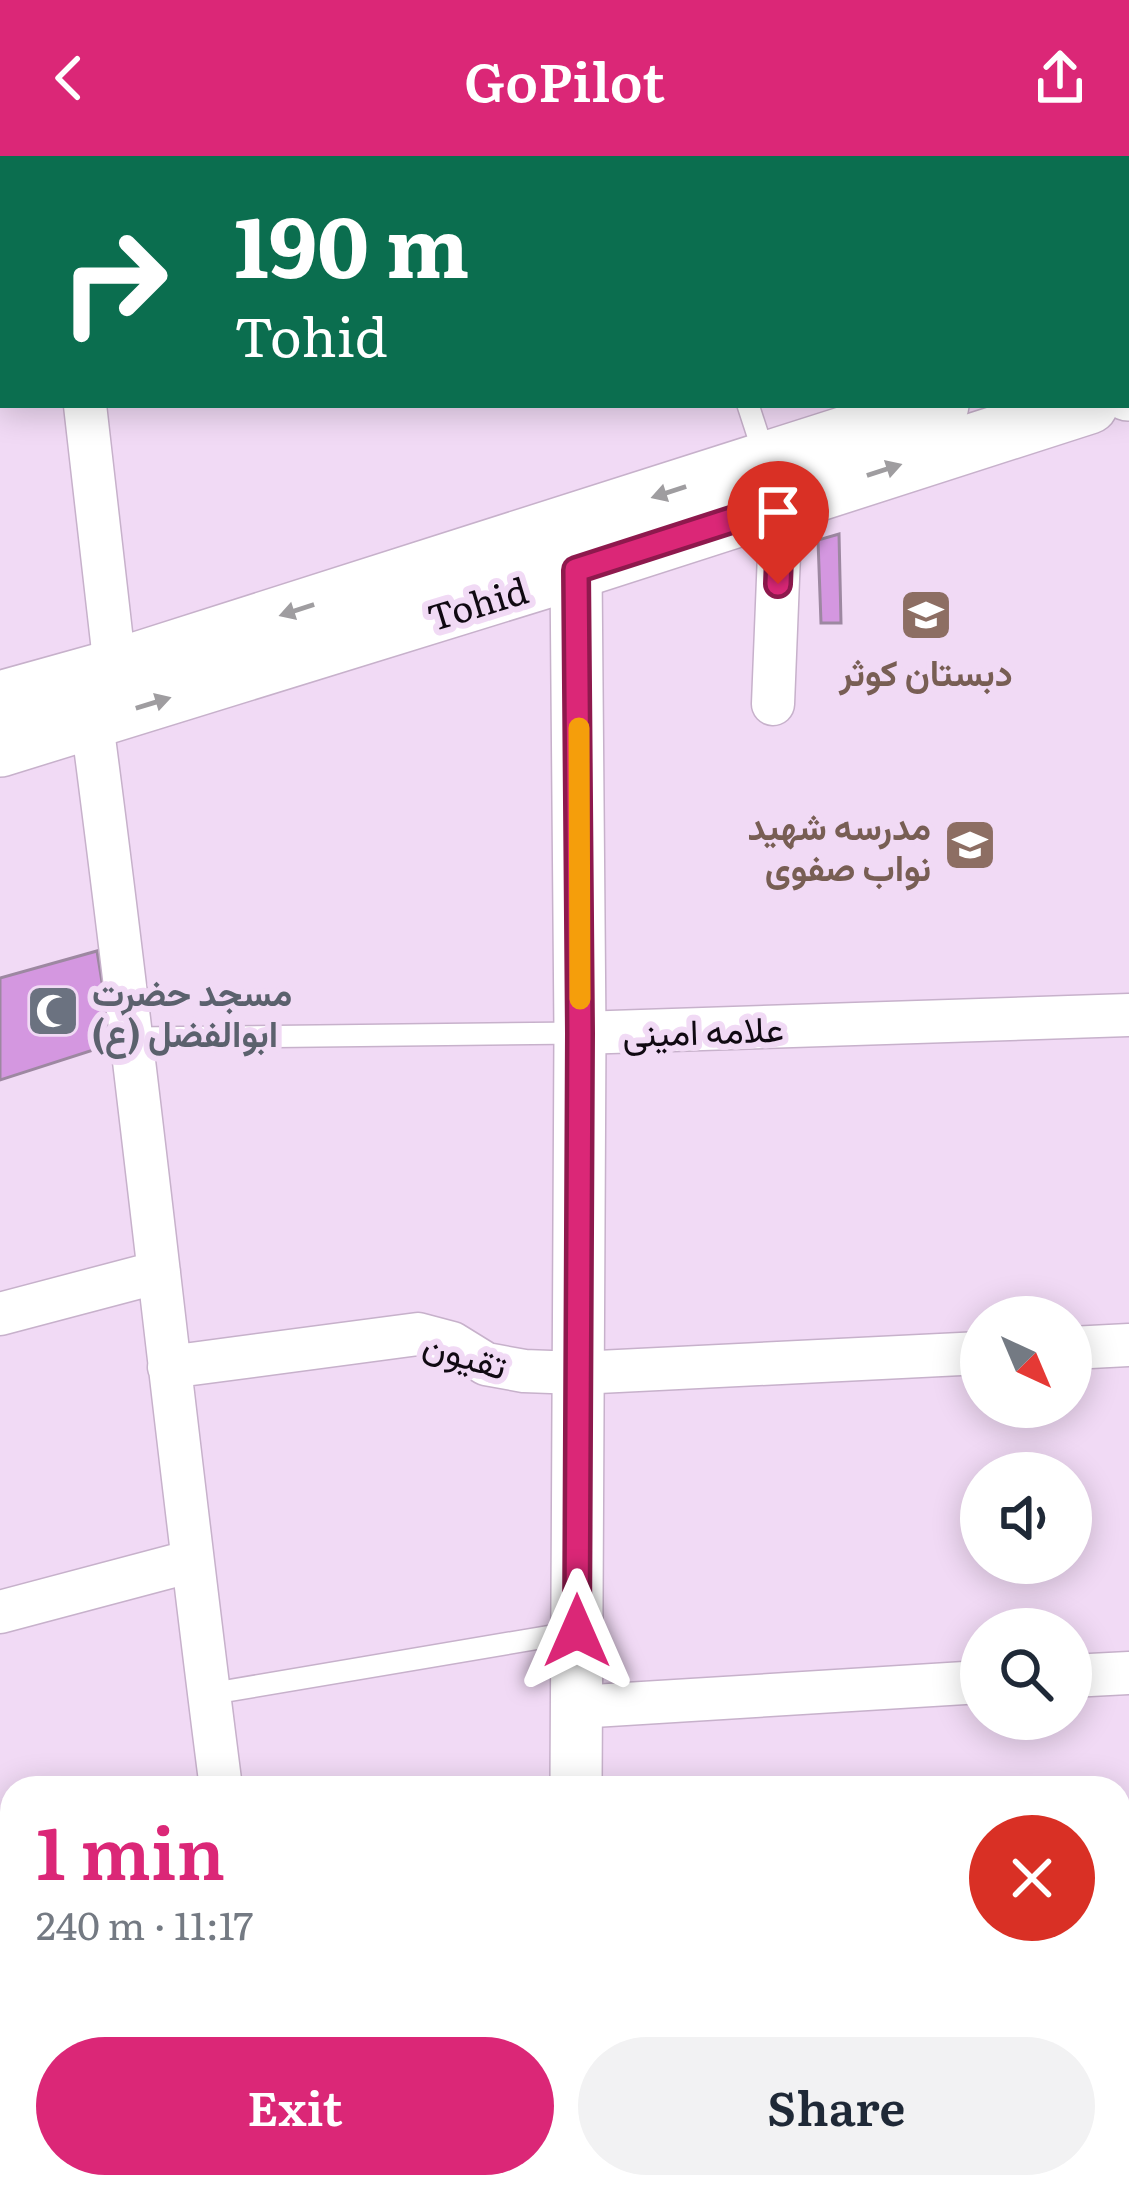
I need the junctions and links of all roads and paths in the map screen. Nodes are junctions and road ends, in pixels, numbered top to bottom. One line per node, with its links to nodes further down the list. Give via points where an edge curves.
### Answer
1 (85, 408): 7 (street)
2 (749, 408): 5 (lane)
3 (933, 408): 5 (main road, Tohid)
4 (1076, 408): 5 (main road, Tohid, one-way to 4)
5 (774, 482): 6 (main road, Tohid); 7 (main road, Tohid, one-way to 7); 9 (street)
6 (576, 570): 10 (main road, Tohid, one-way to 6); 13 (street)
7 (116, 668): 8 (main road, Tohid)
8 (0, 700)
9 (773, 704)
10 (92, 723): 11 (main road, Tohid); 14 (street)
11 (0, 748)
12 (1129, 1015): 13 (street, علامه امینی)
13 (580, 1033): 14 (lane, علامه امینی); 21 (street)
14 (134, 1038): 15 (street)
15 (159, 1272): 16 (street); 20 (street)
16 (0, 1314)
17 (1129, 1345): 18 (street)
18 (1092, 1347)
19 (960, 1353): 21 (street, تقیون)
20 (169, 1367): 21 (street, تقیون, via 418,1334 452,1342 486,1364); 22 (street)
21 (578, 1373): 24 (street)
22 (192, 1561): 23 (street); 28 (street)
23 (0, 1612)
24 (577, 1631): 28 (lane); 29 (street)
25 (1129, 1673): 26 (street)
26 (1092, 1675)
27 (960, 1683): 29 (street)
28 (209, 1694): 30 (street)
29 (577, 1707): 31 (street)
30 (219, 1776)
31 (576, 1776)

